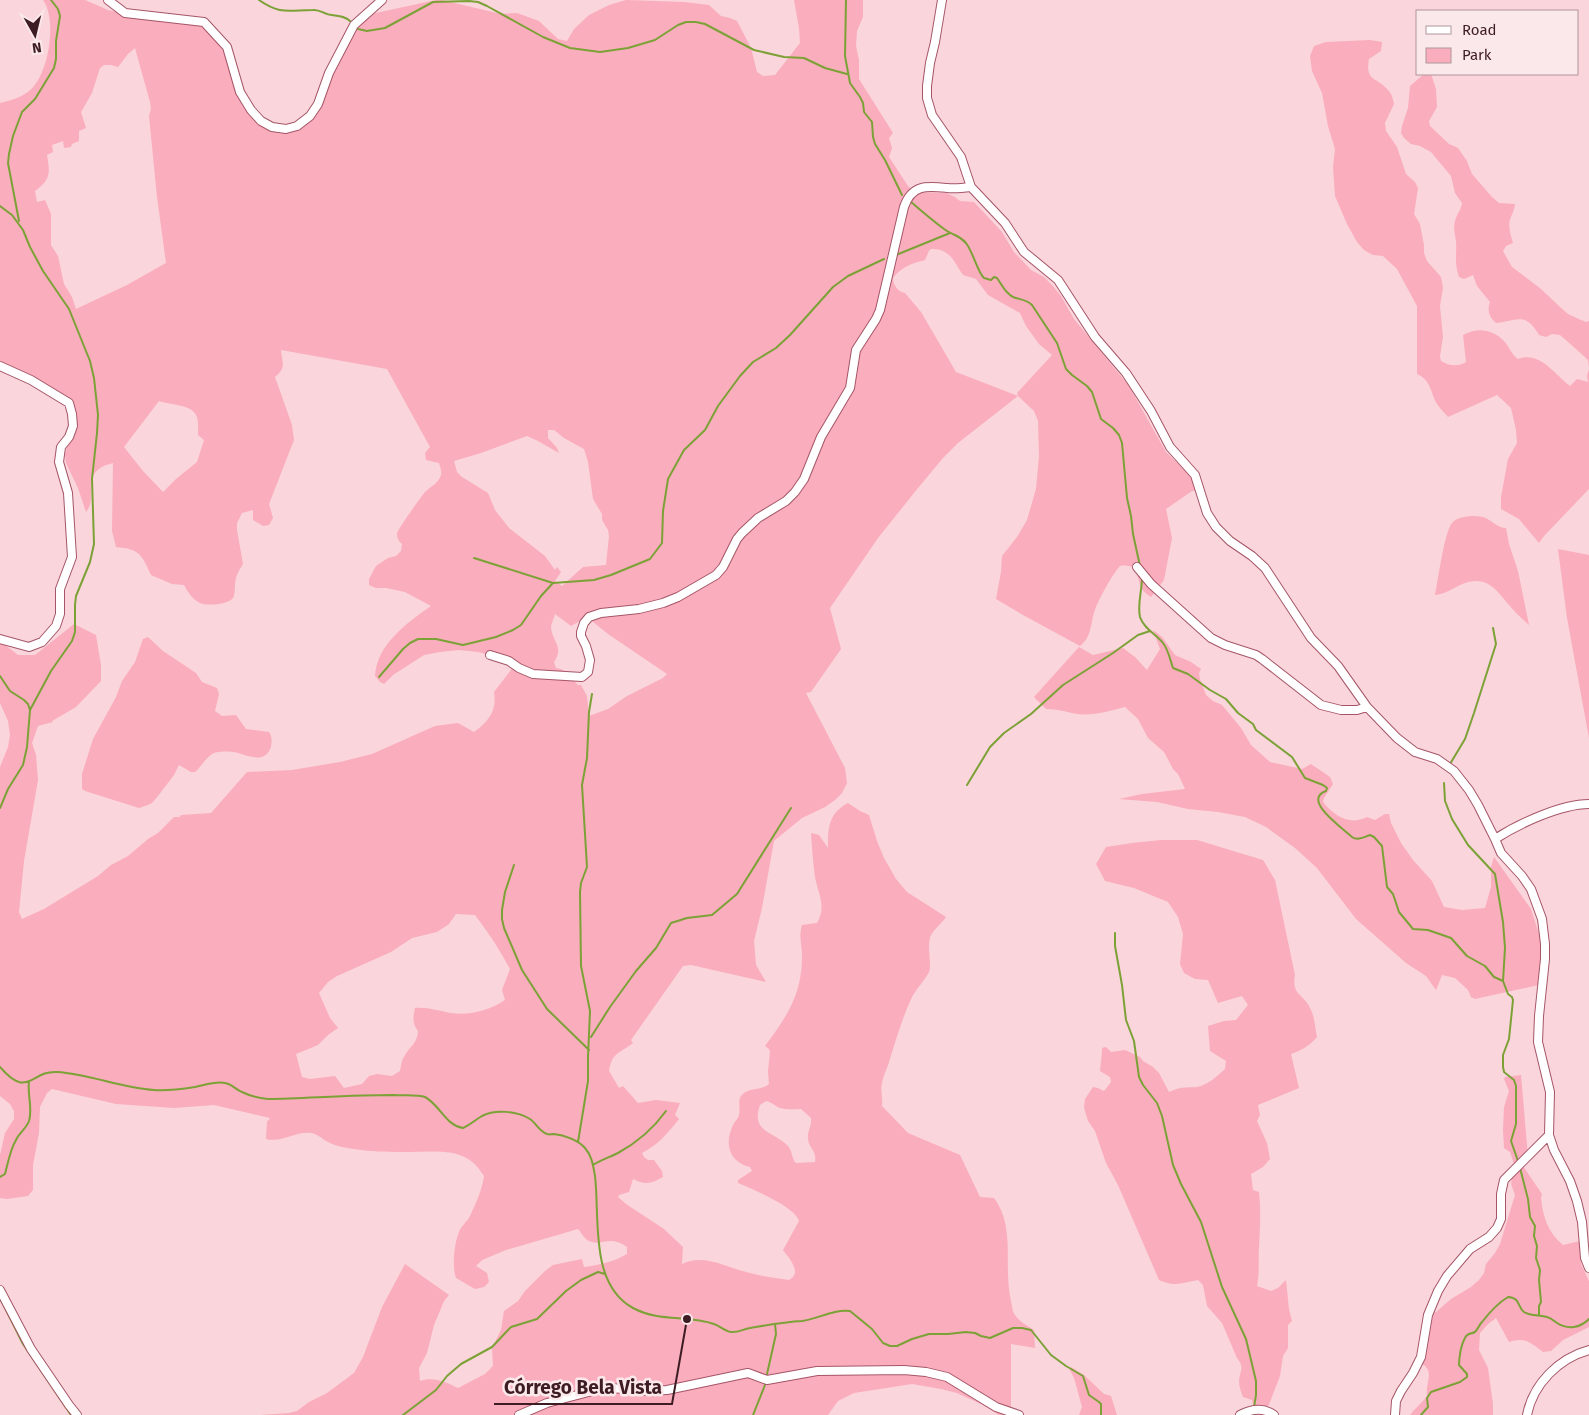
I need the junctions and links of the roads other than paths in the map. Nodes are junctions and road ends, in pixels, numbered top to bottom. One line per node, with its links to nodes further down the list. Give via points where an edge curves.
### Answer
1 (108, 0): 2 (street, via 125,12 204,22 227,47 240,92 251,110 272,127 286,129 297,126 310,116 354,25)
2 (382, 0)
3 (942, 0): 4 (street, via 927,98 932,115 961,157)
4 (972, 187): 8 (street, via 931,186 910,194 904,207 880,310 856,350 850,388 820,437 804,479 786,501 758,518 742,533 716,575 664,603 601,613 589,618 581,632 590,660 588,672 582,677 533,674); 9 (street, via 1005,223 1024,252 1058,280 1095,337 1126,373 1170,447 1195,475 1216,527 1264,568 1310,638 1338,666)
5 (0, 366): 7 (street, via 69,403 72,414 70,437 61,447 58,462 68,493 72,557 60,589 60,614 56,626 42,642 29,647)
6 (1137, 567): 9 (street, via 1151,584 1211,638 1262,659 1321,705 1341,710)
7 (0, 639)
8 (490, 654)
9 (1367, 707): 11 (street, via 1415,752 1438,759 1449,767 1478,804)
10 (1589, 804): 11 (street, via 1548,814)
11 (1495, 840): 12 (street, via 1501,853 1531,888 1542,919 1545,959 1538,1042 1550,1092)
12 (1549, 1135): 13 (street, via 1577,1201); 21 (street, via 1504,1180 1501,1219 1497,1228 1470,1249 1438,1290 1428,1315 1420,1357 1396,1400)
13 (1589, 1268)
14 (0, 1290): 16 (street, via 31,1349)
15 (1589, 1350): 22 (street, via 1567,1359 1548,1375 1529,1403)
16 (77, 1415)
17 (518, 1415): 18 (street, via 547,1403 611,1388 667,1390 748,1373 767,1380 817,1371 904,1370 947,1377 996,1407)
18 (1019, 1415)
19 (1240, 1415): 20 (street, via 1262,1410)
20 (1274, 1415)
21 (1395, 1415)
22 (1527, 1415)

